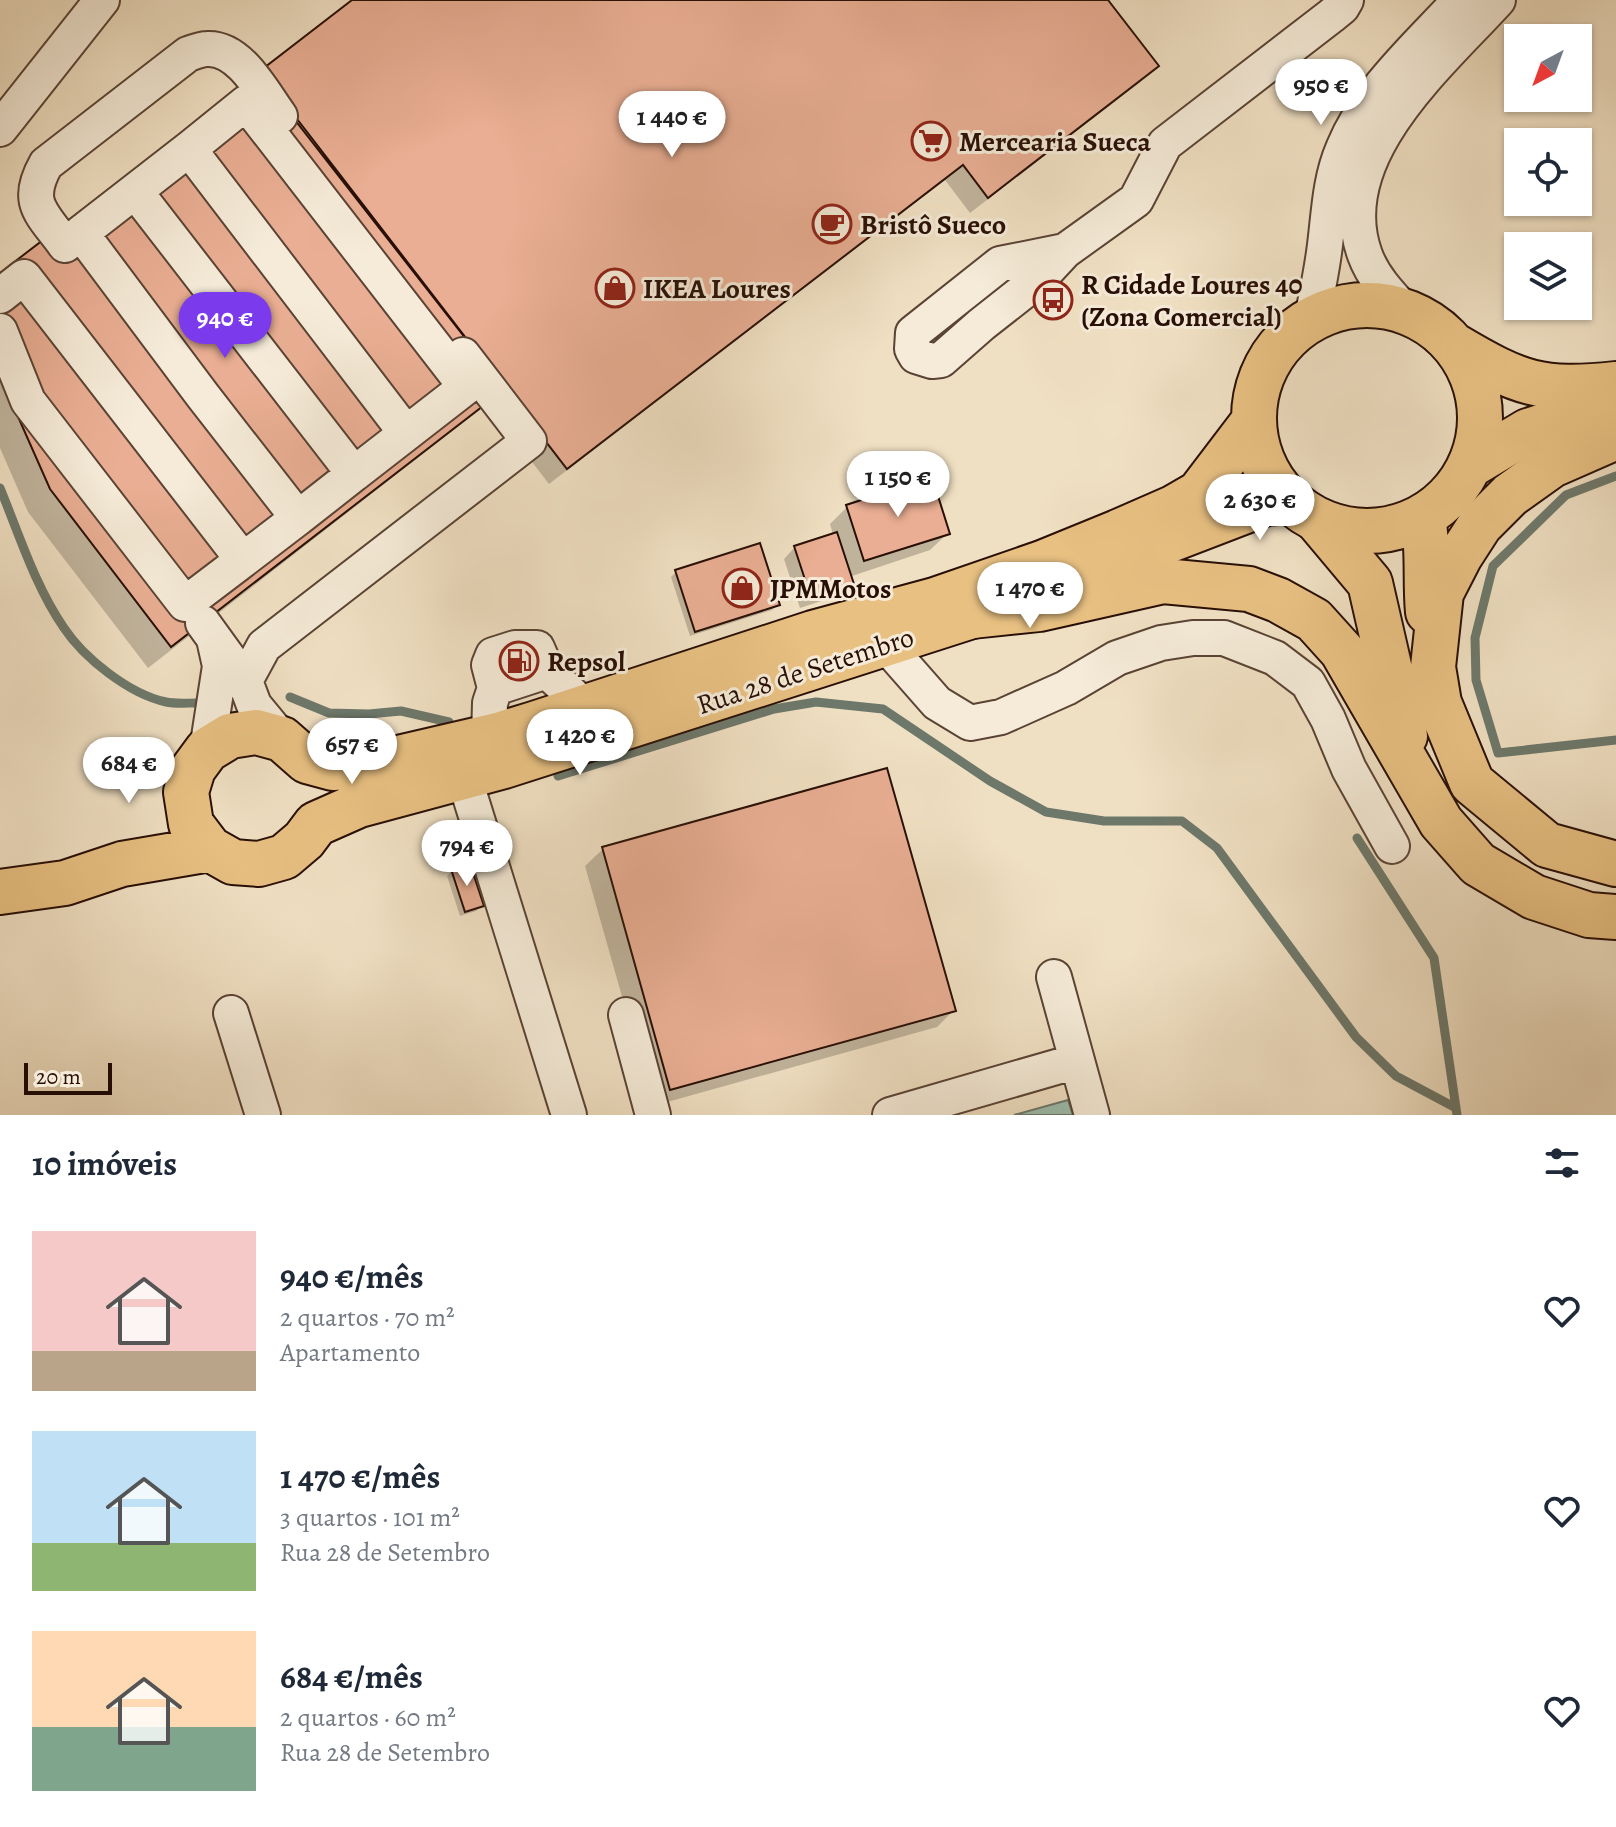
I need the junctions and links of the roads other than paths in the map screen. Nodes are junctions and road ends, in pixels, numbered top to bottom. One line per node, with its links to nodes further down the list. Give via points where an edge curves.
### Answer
1 (102, 0): 5 (street)
2 (1346, 0): 9 (street, via 1165,144 1136,200)
3 (1460, 0): 12 (street, via 1388,77 1342,151 1328,205)
4 (1498, 0): 11 (street, via 1387,126 1362,183 1359,234 1365,257)
5 (0, 129)
6 (189, 149): 7 (street); 18 (street); 18 (street, via 246,103 448,362 466,387)
7 (135, 191): 8 (street); 21 (street)
8 (73, 239): 10 (street); 23 (street); 29 (street, via 38,208 35,185 46,164 188,54 224,51 247,73 529,441 264,646)
9 (1065, 251)
10 (12, 286): 25 (street)
11 (1404, 310): 12 (main road, via 1373,304 1342,307); 14 (main road, via 1432,324)
12 (1312, 318): 17 (main road, via 1287,336 1268,361 1256,391)
13 (0, 331): 25 (street, via 28,401 185,604)
14 (1455, 346): 15 (main road, via 1501,374 1529,383 1577,388); 20 (main road, via 1472,373 1480,403 1480,435)
15 (1616, 384)
16 (1616, 413): 20 (main road, via 1568,418 1528,431)
17 (1253, 422): 22 (main road, via 1270,478); 30 (main road, Rua 28 de Setembro, via 1199,493 1118,532 935,600 813,633)
18 (406, 433): 21 (street)
19 (1616, 437): 28 (main road, via 1552,465 1480,525 1441,593)
20 (1471, 465): 24 (main road, via 1451,496)
21 (354, 474): 23 (street)
22 (1303, 511): 24 (main road, via 1353,531 1389,530); 26 (main road, Rua 28 de Setembro, via 1266,503); 35 (main road, via 1370,583)
23 (298, 518): 25 (street)
24 (1423, 518): 28 (main road)
25 (243, 560)
26 (972, 616): 27 (main road, Rua 28 de Setembro); 35 (main road, via 1039,609 1163,581 1249,589 1314,620 1342,651)
27 (886, 645): 34 (main road, Rua 28 de Setembro); 38 (street, via 937,703 970,723 1001,717 1117,658 1161,643 1224,638 1275,658 1308,683)
28 (1433, 667): 41 (main road, via 1439,703 1472,783 1547,845)
29 (245, 681): 32 (street, via 208,631 220,666); 33 (street, via 254,705)
30 (585, 707): 31 (main road, Rua 28 de Setembro); 31 (street, via 547,671 537,648 493,655)
31 (489, 738): 33 (main road, Rua 28 de Setembro, via 333,768)
32 (207, 750): 33 (main road, Rua 28 de Setembro, via 230,736 256,732); 36 (main road, via 193,769)
33 (294, 750): 37 (main road, via 318,788)
34 (464, 777): 37 (main road, Rua 28 de Setembro, via 359,805); 49 (street)
35 (1412, 777): 43 (main road, via 1441,822 1478,864 1534,897 1589,915)
36 (186, 792): 39 (main road, via 191,824); 40 (main road)
37 (316, 824): 39 (main road, Rua 28 de Setembro, via 284,857 259,864 233,862)
38 (1392, 846)
39 (210, 849): 40 (main road)
40 (122, 864): 42 (main road, via 65,883)
41 (1616, 864)
42 (0, 892)
43 (1616, 917)
44 (1054, 977): 47 (street)
45 (231, 1013): 48 (street)
46 (626, 1015): 50 (street)
47 (1077, 1061): 51 (street); 52 (street)
48 (263, 1115)
49 (569, 1115)
50 (653, 1115)
51 (890, 1115)
52 (1092, 1115)

